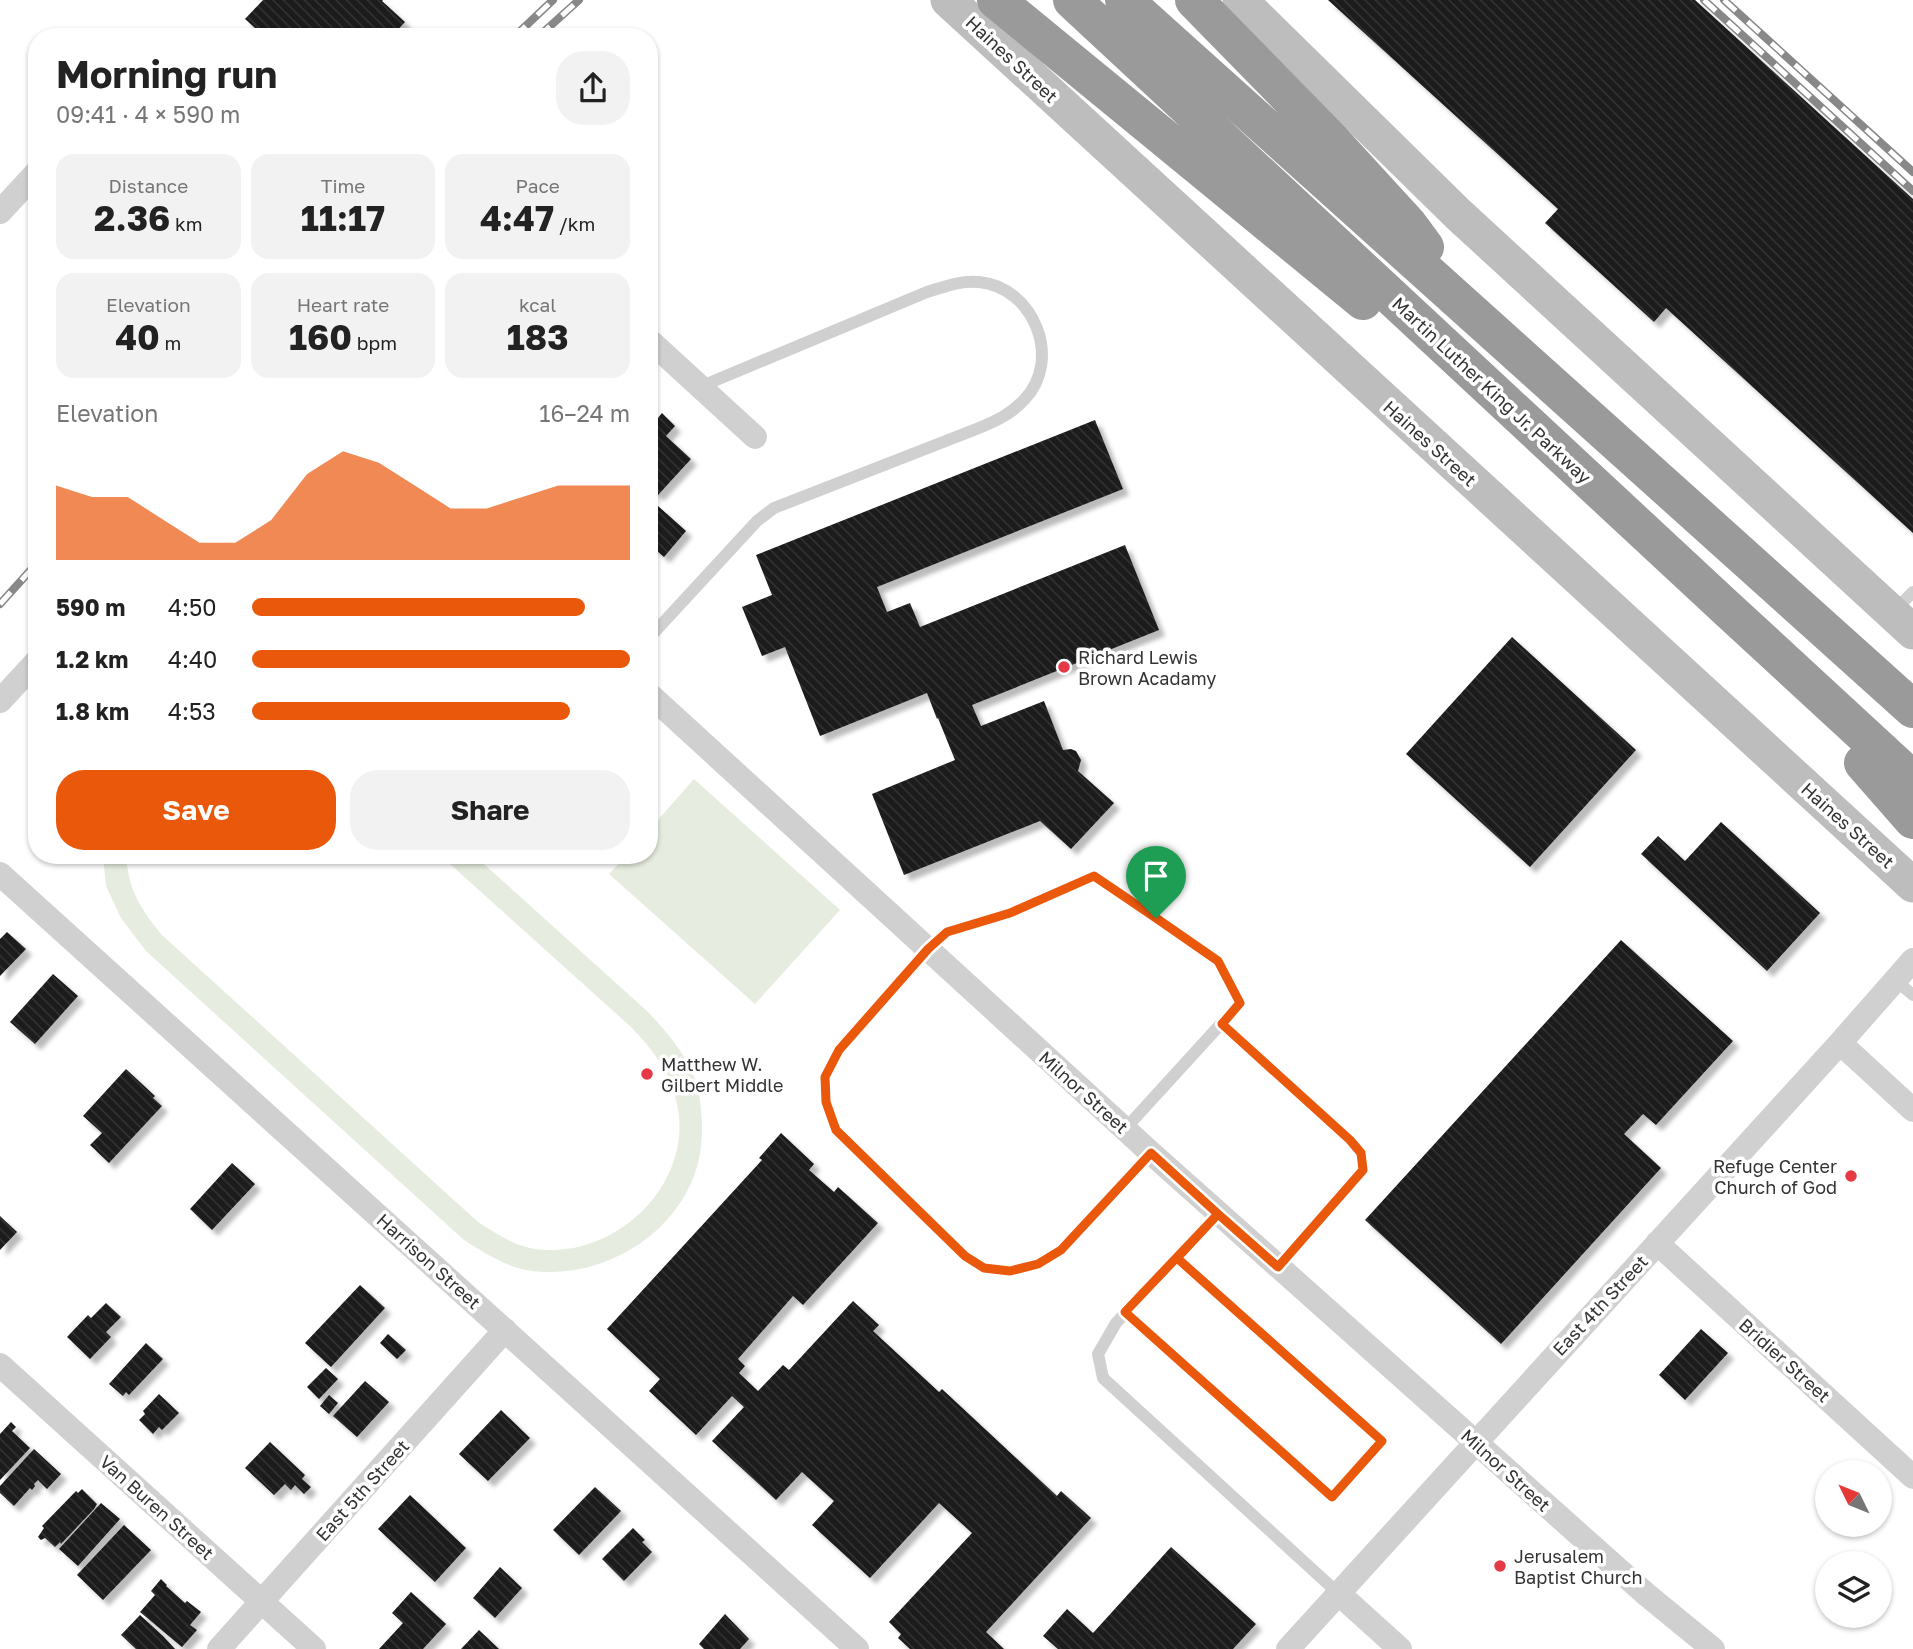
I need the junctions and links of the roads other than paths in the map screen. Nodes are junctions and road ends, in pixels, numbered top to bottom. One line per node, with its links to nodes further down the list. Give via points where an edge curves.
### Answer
1 (947, 0): 26 (street, Haines Street)
2 (996, 0): 13 (highway)
3 (1072, 0): 13 (highway, Martin Luther King Jr. Parkway)
4 (1124, 0): 9 (highway)
5 (1194, 0): 9 (highway, via 1408,224)
6 (1241, 0): 15 (street, via 1458,214)
7 (28, 182): 8 (street)
8 (0, 212)
9 (1472, 311): 16 (highway)
10 (658, 348): 11 (street)
11 (702, 386): 12 (street); 17 (lane, via 956,283 981,282 1004,290 1024,305 1037,326 1043,352 1039,377 1026,399 1007,415 775,508 757,521)
12 (755, 437)
13 (1616, 507): 14 (highway, Martin Luther King Jr. Parkway)
14 (1719, 603): 23 (highway, Martin Luther King Jr. Parkway); 24 (highway)
15 (1906, 612)
16 (1818, 622): 19 (highway); 22 (highway)
17 (658, 628)
18 (28, 671): 20 (street)
19 (1913, 692)
20 (0, 701)
21 (658, 702): 27 (street, Milnor Street)
22 (1913, 709)
23 (1913, 780)
24 (1913, 820)
25 (0, 874): 40 (street, Harrison Street)
26 (1913, 885)
27 (928, 949): 30 (lane, via 947,932 1010,913 1094,876 1218,961 1240,1003); 33 (street, Milnor Street); 34 (lane, via 839,1050 825,1077 826,1102 836,1130 965,1256 984,1268 1010,1271 1038,1264 1061,1250)
28 (1913, 960): 29 (street, East 4th Street)
29 (1904, 988): 31 (street, East 4th Street)
30 (1222, 1024): 33 (lane); 38 (lane, via 1361,1153 1363,1170)
31 (1840, 1043): 32 (street); 36 (street, East 4th Street)
32 (1913, 1110)
33 (1125, 1129): 34 (street, Milnor Street)
34 (1151, 1153): 35 (street, Milnor Street)
35 (1218, 1214): 37 (lane); 38 (street, Milnor Street)
36 (1657, 1243): 42 (street, East 4th Street); 43 (street, Bridier Street)
37 (1177, 1258): 39 (lane); 39 (lane, via 1382,1441 1332,1497)
38 (1278, 1267): 42 (street, Milnor Street)
39 (1125, 1312): 44 (lane, via 1098,1354 1103,1378)
40 (505, 1330): 45 (street, East 5th Street); 48 (street, Harrison Street)
41 (0, 1365): 45 (street, Van Buren Street)
42 (1474, 1442): 44 (street, East 4th Street); 51 (street, Milnor Street)
43 (1913, 1477)
44 (1338, 1593): 49 (street, East 4th Street); 50 (street)
45 (261, 1602): 46 (street, East 5th Street); 47 (street, Van Buren Street)
46 (219, 1649)
47 (314, 1649)
48 (857, 1649)
49 (1287, 1649)
50 (1400, 1649)
51 (1713, 1649)

